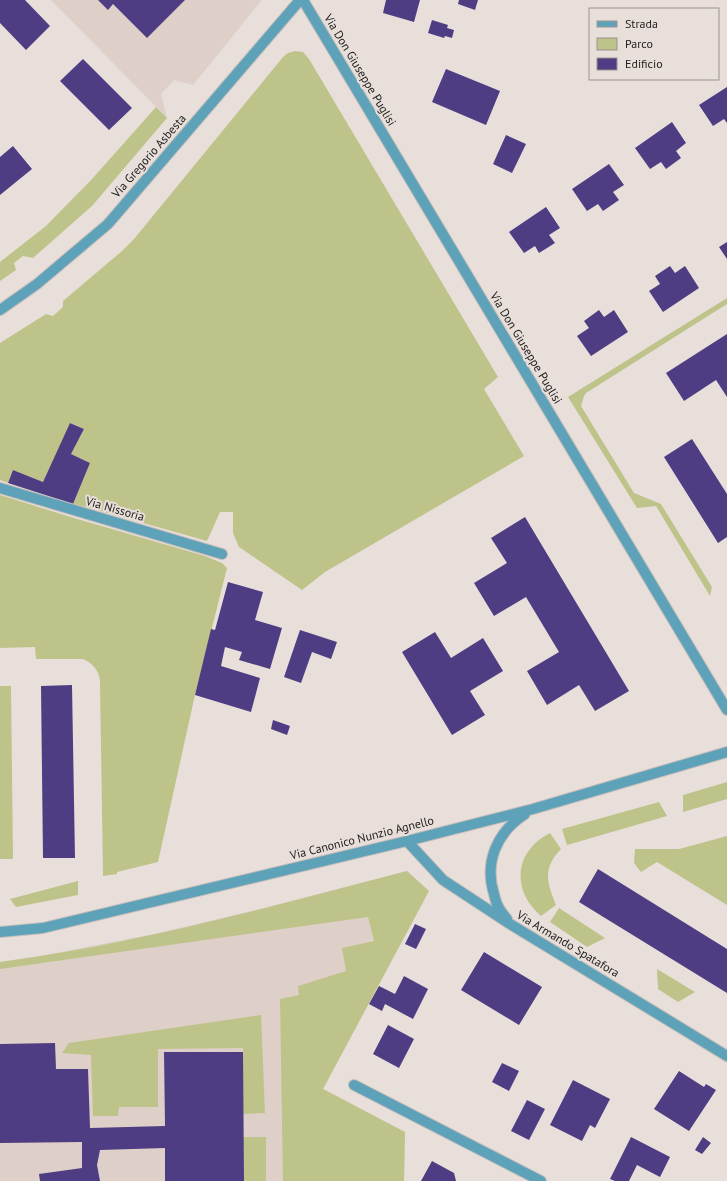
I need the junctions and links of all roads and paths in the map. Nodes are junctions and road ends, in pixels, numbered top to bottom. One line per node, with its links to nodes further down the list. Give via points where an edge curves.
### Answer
1 (300, 0): 3 (street, Via Gregorio Asbesta, via 108,224 37,284)
2 (303, 0): 6 (street, Via Don Giuseppe Puglisi)
3 (0, 310)
4 (0, 488): 5 (street, Via Nissoria)
5 (222, 554)
6 (727, 710)
7 (727, 752): 8 (street, Via Canonico Nunzio Agnello)
8 (533, 809): 9 (street, Via Canonico Nunzio Agnello); 10 (street, via 514,822 499,839 491,860 490,883 497,905)
9 (407, 841): 10 (street, Via Armando Spatafora, via 443,880); 11 (street, Via Canonico Nunzio Agnello, via 43,928)
10 (510, 924): 12 (street, Via Armando Spatafora)
11 (0, 932)
12 (727, 1056)
13 (354, 1084): 14 (street)
14 (541, 1181)

